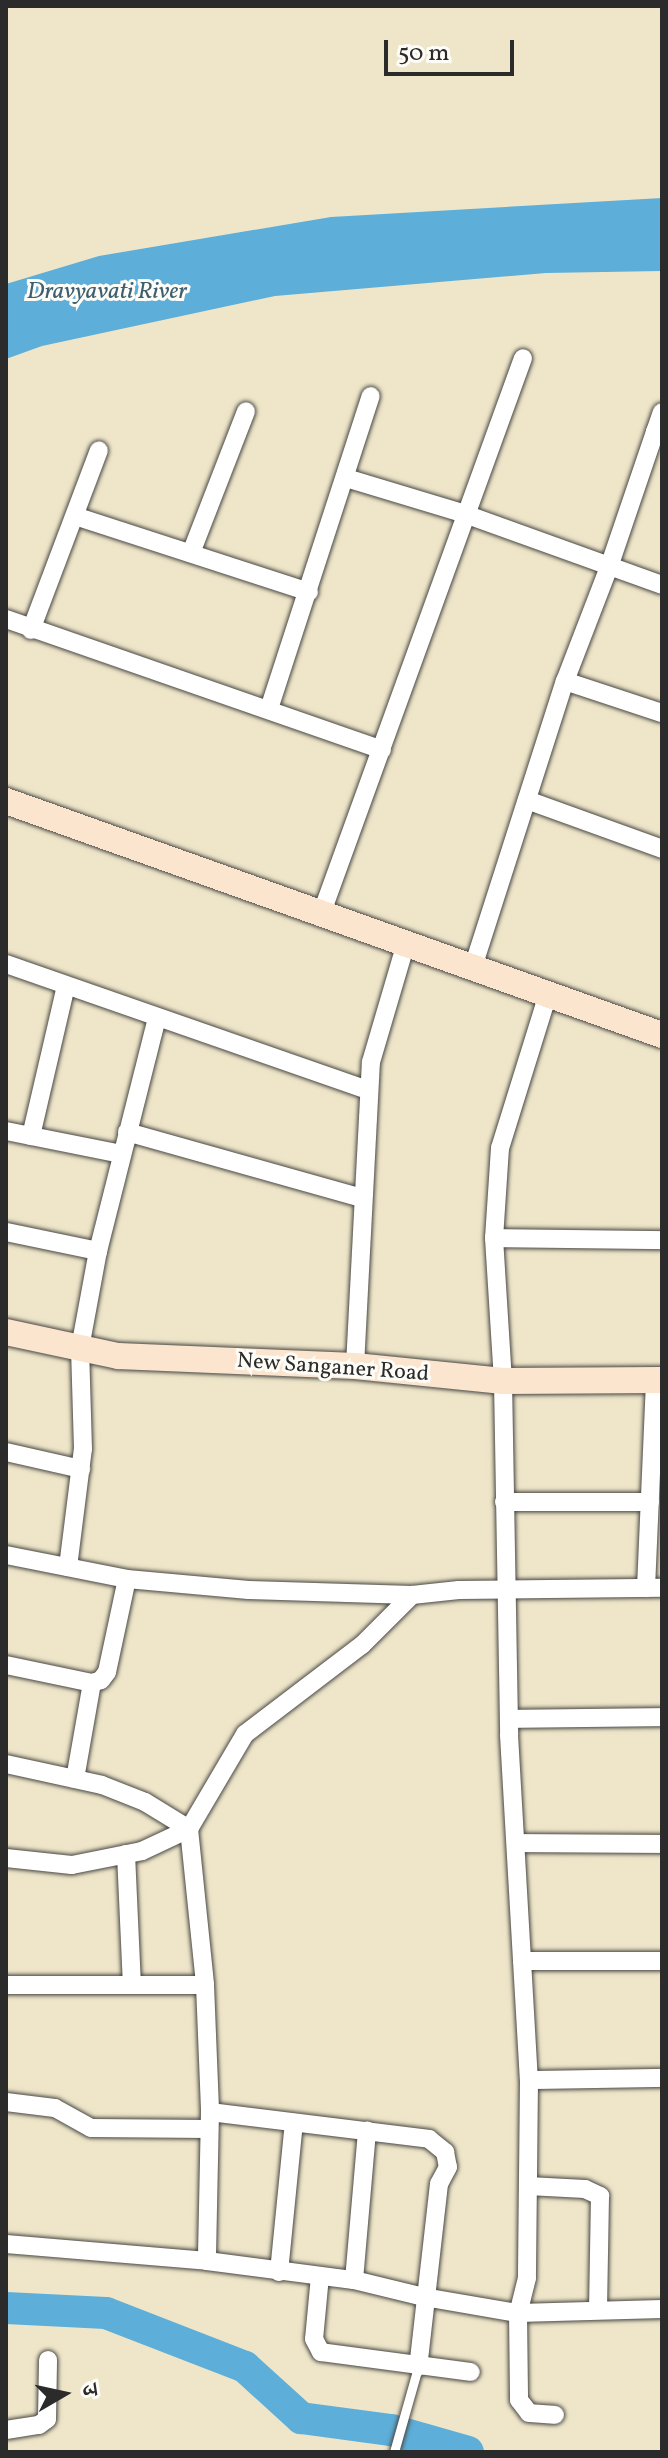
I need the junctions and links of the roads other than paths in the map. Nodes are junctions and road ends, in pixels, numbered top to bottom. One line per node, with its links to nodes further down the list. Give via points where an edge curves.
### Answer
1 (523, 358): 8 (street)
2 (371, 396): 7 (street)
3 (246, 411): 10 (street)
4 (662, 412): 5 (street)
5 (658, 433): 11 (street)
6 (99, 450): 9 (street)
7 (346, 478): 8 (street); 13 (street)
8 (465, 514): 11 (street); 19 (street)
9 (75, 516): 10 (street); 15 (street)
10 (191, 553): 13 (street)
11 (609, 567): 12 (street); 16 (street)
12 (662, 585)
13 (309, 592): 17 (street)
14 (6, 619): 15 (street)
15 (31, 630): 17 (street)
16 (565, 681): 18 (street); 20 (street)
17 (269, 709): 19 (street)
18 (662, 713)
19 (382, 750): 23 (street)
20 (527, 800): 22 (street); 26 (street)
21 (6, 801): 23 (street)
22 (662, 849)
23 (322, 912): 24 (street)
24 (406, 943): 26 (street); 31 (street, via 371,1062)
25 (6, 964): 27 (street)
26 (473, 967): 28 (street)
27 (66, 986): 29 (street); 34 (street)
28 (548, 994): 30 (street); 38 (street, via 500,1148)
29 (157, 1017): 31 (street); 33 (street)
30 (662, 1035)
31 (368, 1090): 36 (street)
32 (6, 1131): 34 (street)
33 (127, 1132): 35 (street); 36 (street)
34 (31, 1136): 35 (street)
35 (121, 1154): 40 (street)
36 (362, 1198): 43 (street)
37 (6, 1232): 40 (street)
38 (494, 1238): 39 (street); 45 (street)
39 (662, 1240)
40 (98, 1251): 42 (street)
41 (6, 1332): 42 (street, New Sanganer Road)
42 (80, 1348): 43 (street, New Sanganer Road, via 118,1356); 47 (street)
43 (355, 1366): 45 (street, New Sanganer Road)
44 (659, 1380): 45 (street, New Sanganer Road); 49 (street)
45 (503, 1381): 48 (street)
46 (6, 1452): 47 (street)
47 (81, 1469): 51 (street)
48 (504, 1502): 49 (street); 54 (street)
49 (650, 1502): 53 (street)
50 (6, 1555): 51 (street)
51 (68, 1567): 52 (street)
52 (127, 1579): 55 (street, via 249,1590); 57 (street, via 107,1672)
53 (654, 1588): 54 (street)
54 (504, 1589): 55 (street); 59 (street)
55 (412, 1595): 62 (street, via 362,1645 245,1734)
56 (6, 1665): 57 (street)
57 (92, 1683): 61 (street)
58 (662, 1717): 59 (street)
59 (509, 1719): 63 (street)
60 (6, 1764): 61 (street)
61 (75, 1779): 62 (street, via 145,1802)
62 (189, 1829): 65 (street); 71 (street)
63 (516, 1843): 64 (street); 67 (street)
64 (662, 1844)
65 (126, 1854): 66 (street, via 72,1865); 70 (street)
66 (6, 1858)
67 (522, 1961): 68 (street); 73 (street)
68 (662, 1961)
69 (6, 1985): 70 (street)
70 (132, 1985): 71 (street)
71 (205, 1985): 75 (street)
72 (662, 2078): 73 (street)
73 (529, 2080): 78 (street)
74 (6, 2102): 75 (street, via 55,2108 91,2128)
75 (209, 2121): 76 (street); 80 (street)
76 (294, 2123): 77 (street); 81 (street)
77 (367, 2131): 83 (street); 84 (street, via 429,2139 445,2152 448,2167 439,2184)
78 (528, 2186): 85 (street, via 585,2189 600,2196); 87 (street, via 527,2278)
79 (6, 2244): 80 (street)
80 (207, 2261): 81 (street)
81 (279, 2272): 82 (street)
82 (320, 2276): 83 (street); 89 (street, via 314,2339 321,2352)
83 (354, 2280): 84 (street)
84 (424, 2297): 87 (street); 89 (street)
85 (598, 2309): 86 (street); 87 (street)
86 (662, 2309)
87 (518, 2313): 91 (street, via 519,2400 529,2413)
88 (48, 2360): 92 (street, via 47,2419)
89 (418, 2367): 90 (street); 93 (lane)
90 (471, 2372)
91 (555, 2415)
92 (6, 2430)
93 (394, 2452)

